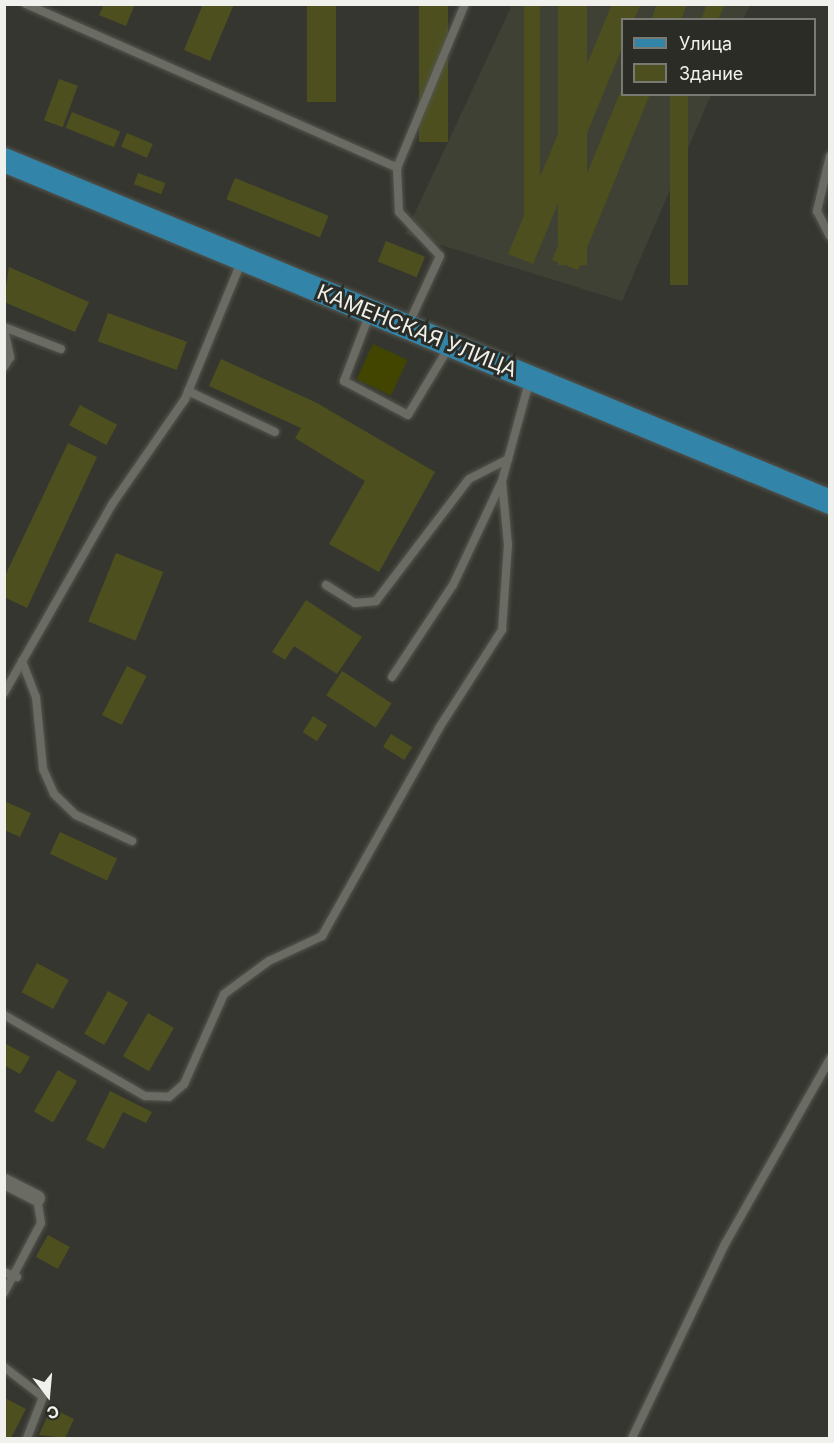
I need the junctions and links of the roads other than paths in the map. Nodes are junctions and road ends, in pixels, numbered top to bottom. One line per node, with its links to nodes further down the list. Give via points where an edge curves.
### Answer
1 (26, 4): 5 (lane)
2 (465, 4): 5 (lane)
3 (830, 156): 6 (lane, via 818,211)
4 (4, 160): 7 (main road, КАМЕНСКАЯ УЛИЦА)
5 (397, 168): 9 (lane, via 399,212 440,256)
6 (830, 236)
7 (242, 259): 8 (main road, КАМЕНСКАЯ УЛИЦА); 15 (lane)
8 (371, 312): 9 (main road, КАМЕНСКАЯ УЛИЦА); 11 (lane, via 344,381 408,416)
9 (407, 327): 11 (main road, КАМЕНСКАЯ УЛИЦА)
10 (4, 328): 12 (lane); 13 (lane, via 10,357)
11 (451, 345): 14 (main road, КАМЕНСКАЯ УЛИЦА)
12 (61, 349)
13 (4, 367)
14 (530, 378): 17 (lane); 19 (main road, КАМЕНСКАЯ УЛИЦА)
15 (188, 391): 16 (lane); 21 (lane, via 152,453 112,503)
16 (275, 432)
17 (508, 459): 18 (lane); 20 (lane, via 469,479 376,601 355,603)
18 (502, 481): 22 (lane, via 453,585); 25 (lane, via 508,545 502,630 439,728 322,936 269,961 224,994 184,1084 169,1097 145,1096)
19 (830, 502)
20 (326, 585)
21 (22, 661): 23 (lane); 24 (lane, via 36,697 43,770 54,794 76,815)
22 (392, 677)
23 (4, 693)
24 (132, 841)
25 (4, 1015)
26 (830, 1059): 34 (lane, via 725,1244)
27 (4, 1181): 28 (street)
28 (37, 1198): 30 (lane, via 41,1223)
29 (4, 1272): 30 (lane)
30 (17, 1277): 31 (lane)
31 (4, 1293)
32 (4, 1367): 33 (lane, via 43,1397)
33 (29, 1438)
34 (632, 1438)

